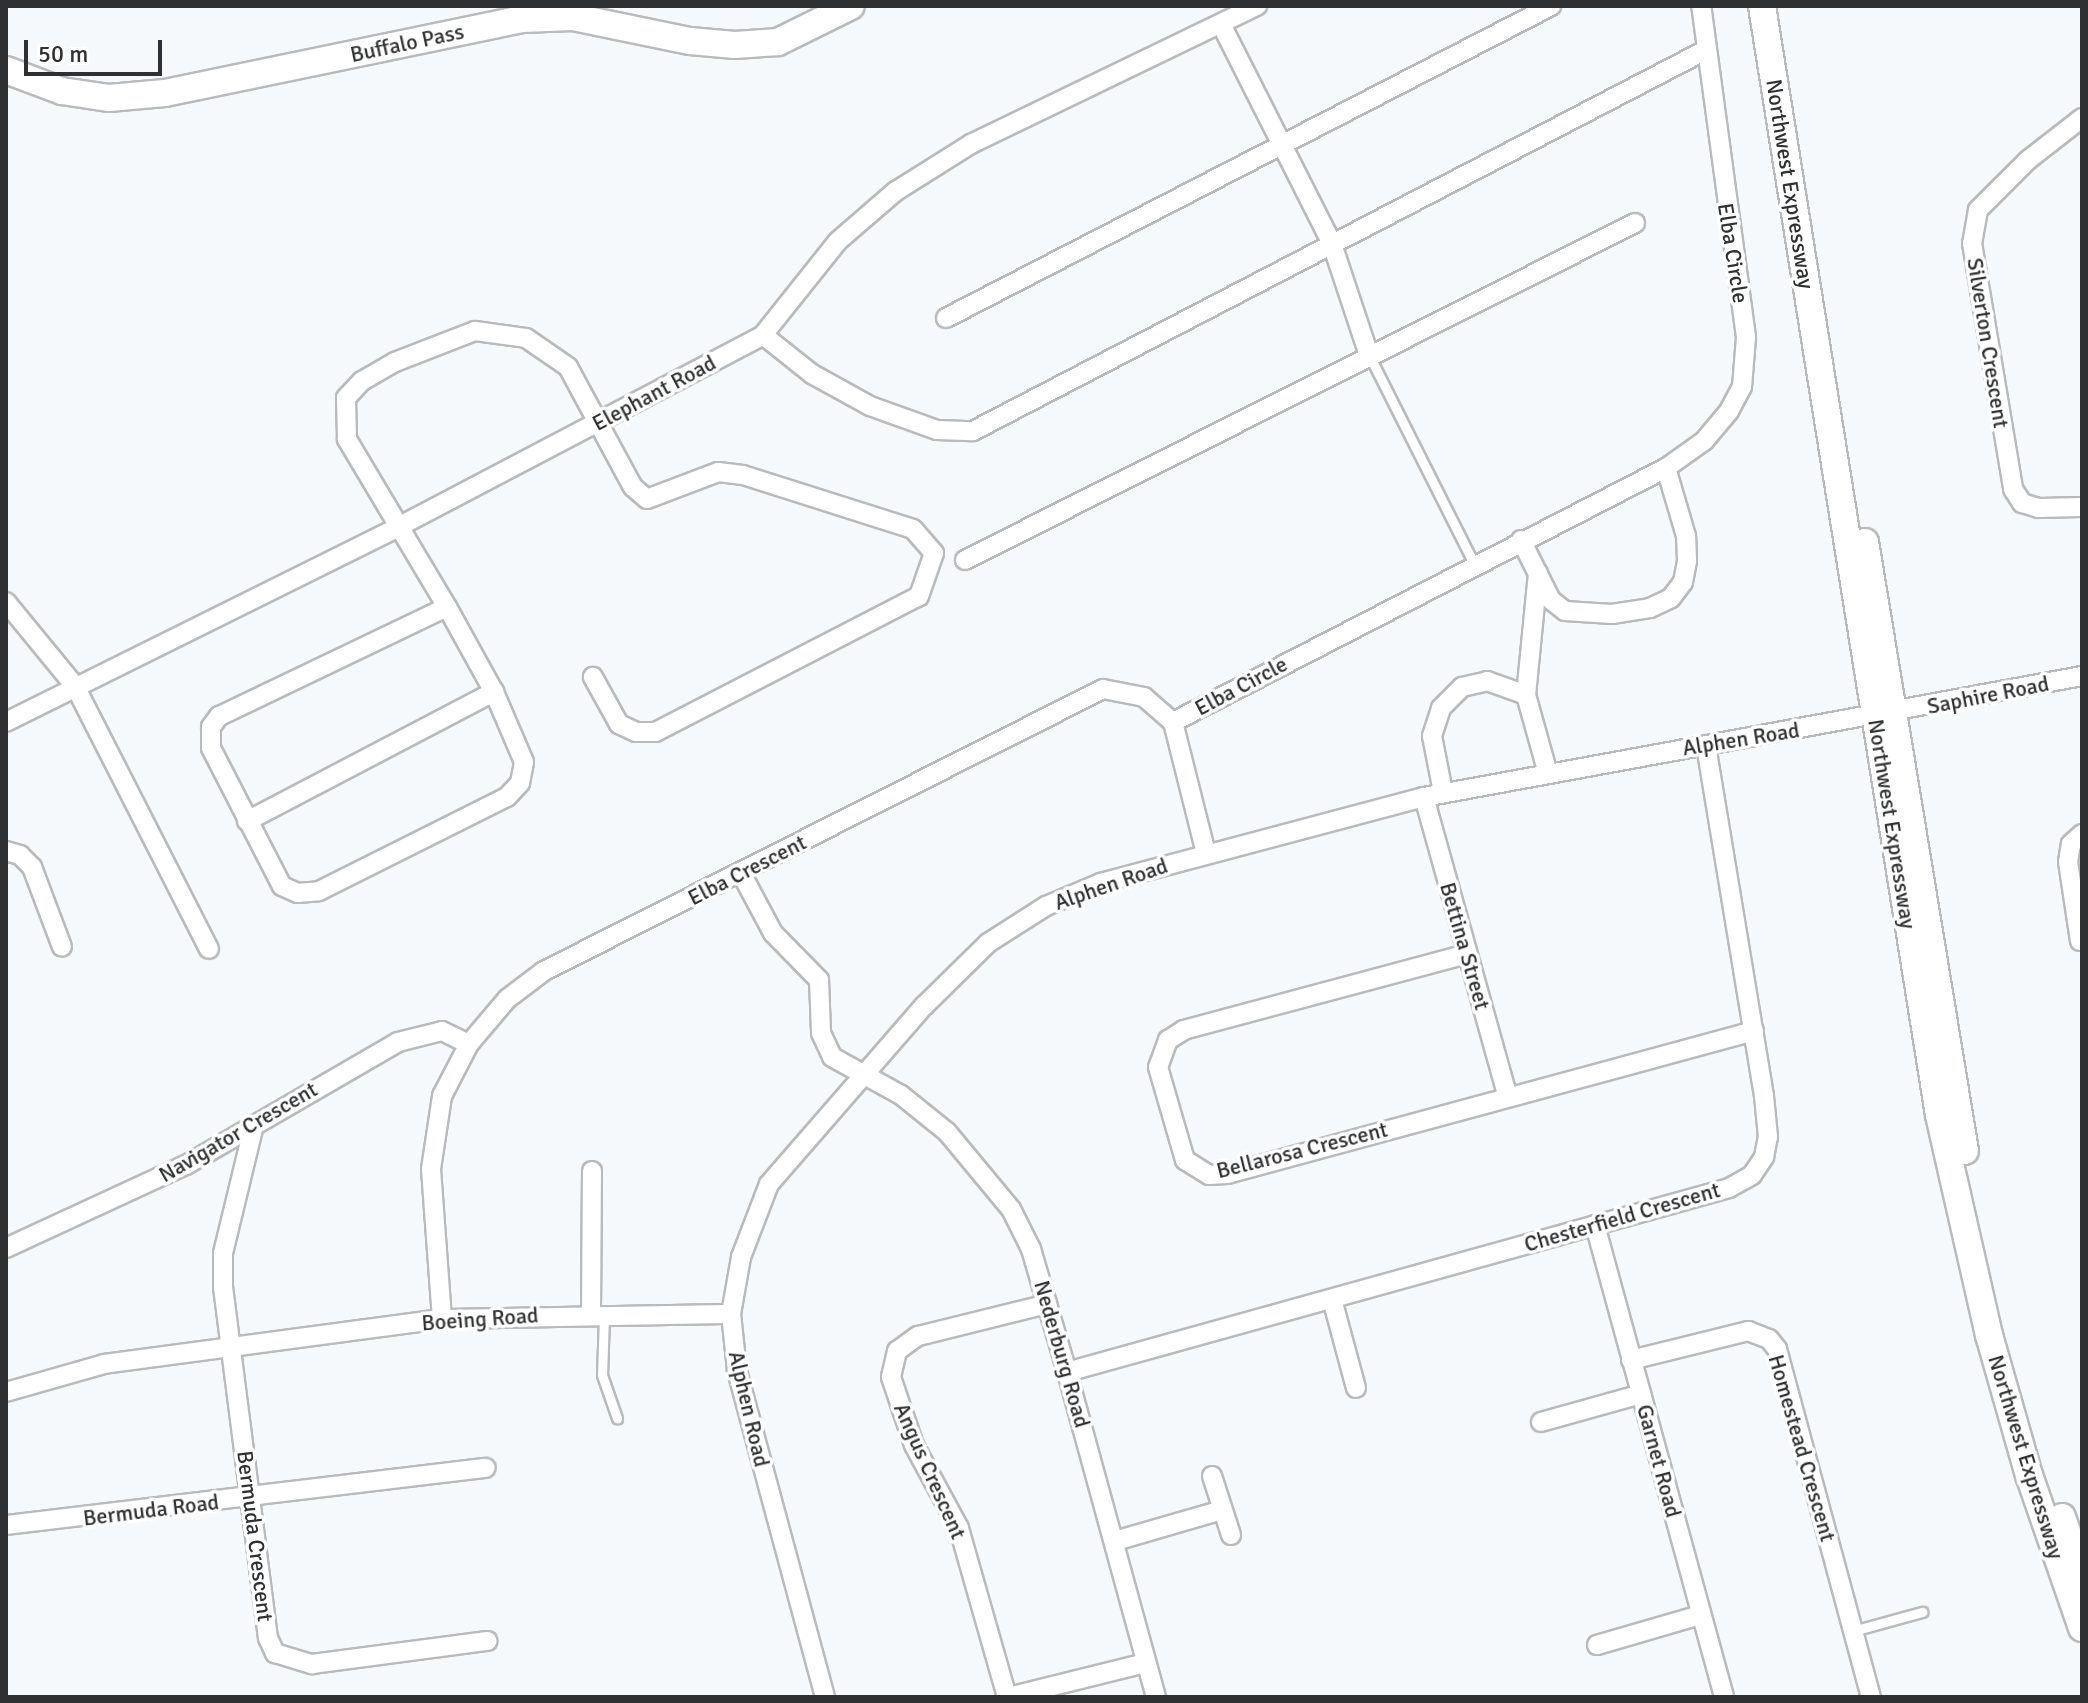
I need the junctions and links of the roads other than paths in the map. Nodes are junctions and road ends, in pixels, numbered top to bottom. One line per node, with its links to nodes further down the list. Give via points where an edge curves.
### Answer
1 (851, 6): 9 (main road, Buffalo Pass, via 778,42 735,45 573,17 522,19 165,93 109,98 62,91)
2 (1257, 6): 7 (street, Elephant Road)
3 (1551, 6): 11 (street)
4 (1701, 6): 8 (street, Elba Circle)
5 (1762, 6): 32 (main road, Northwest Expressway)
6 (1777, 6): 32 (main road, Northwest Expressway)
7 (1221, 24): 11 (street); 15 (street, Elephant Road, via 971,144 896,191 838,241)
8 (1704, 51): 13 (street); 18 (street, Elba Circle, via 1747,364 1729,411 1704,441)
9 (6, 70)
10 (2082, 118): 19 (street, Silverton Crescent, via 2028,160 1978,210 1972,243 2013,489 2022,503 2038,508)
11 (1281, 144): 13 (street); 14 (street)
12 (1635, 223): 16 (street)
13 (1332, 244): 15 (street, via 973,431 937,430 870,406 812,374); 16 (street)
14 (946, 318)
15 (763, 335): 17 (street, Elephant Road)
16 (1369, 355): 22 (street); 23 (lane)
17 (601, 421): 20 (street, Elephant Road); 20 (street, via 568,367 550,349 514,334 475,331 395,362 362,381 346,398 343,420 347,439); 28 (street, via 633,487 647,499 718,472 743,475 913,529 934,553 919,596 656,732 636,732 619,724)
18 (1666, 468): 21 (street, Elba Circle); 24 (street, via 1683,525 1687,561 1683,582 1671,598 1650,608 1586,615 1565,611 1551,600)
19 (2082, 507)
20 (396, 528): 26 (street); 29 (street, Elephant Road)
21 (1521, 540): 23 (street, Elba Circle); 24 (street)
22 (965, 560)
23 (1474, 564): 34 (street, Elba Circle)
24 (1538, 573): 31 (street)
25 (6, 602): 29 (street)
26 (447, 607): 30 (street); 38 (street, via 219,716 211,727 211,748)
27 (2082, 676): 32 (street, Saphire Road)
28 (593, 677)
29 (75, 686): 33 (street, Elephant Road); 45 (street)
30 (494, 692): 38 (street); 38 (street, via 524,762 520,783 507,797 319,891 298,893 282,886)
31 (1526, 695): 36 (street); 37 (street, Bettina Street, via 1487,681 1462,687 1441,708 1432,736)
32 (1884, 715): 35 (street, Alphen Road); 75 (main road, Northwest Expressway, via 1982,1245 2014,1366); 78 (main road, Northwest Expressway, via 1939,1115 2029,1475)
33 (6, 722)
34 (1173, 722): 41 (street); 42 (street, Elba Crescent, via 1144,697 1103,689)
35 (1706, 745): 36 (street, Alphen Road); 47 (street, Chesterfield Crescent)
36 (1547, 770): 37 (street, Alphen Road)
37 (1434, 794): 41 (street, Alphen Road); 46 (street, Bettina Street)
38 (247, 821)
39 (2082, 834): 43 (street, via 2071,844 2068,862)
40 (6, 851): 44 (street, via 32,867)
41 (1206, 853): 49 (street, Alphen Road, via 1101,883 1046,906 988,943)
42 (741, 873): 48 (street, Elba Crescent, via 544,971 507,999); 49 (street, Nederburg Road, via 773,933 819,980 824,1046 845,1066)
43 (2080, 941)
44 (62, 947)
45 (209, 949)
46 (1467, 954): 50 (street, Bettina Street); 50 (street, Bellarosa Crescent, via 1184,1030 1168,1040 1158,1067 1185,1160 1209,1175)
47 (1754, 1031): 50 (street, Bellarosa Crescent); 53 (street, Chesterfield Crescent, via 1768,1137 1764,1157 1752,1175 1729,1188)
48 (469, 1044): 51 (street, Navigator Crescent, via 442,1031 423,1032 367,1058); 59 (street, Elba Crescent, via 442,1096 434,1133 431,1169)
49 (866, 1073): 56 (street, Nederburg Road, via 935,1122 981,1167 1024,1235); 58 (street, Alphen Road, via 769,1184 741,1257)
50 (1507, 1095)
51 (254, 1125): 54 (street, Navigator Crescent, via 133,1191); 60 (street, Bermuda Crescent, via 223,1253)
52 (592, 1171): 57 (street)
53 (1595, 1225): 55 (street, Chesterfield Crescent); 61 (street, Garnet Road)
54 (6, 1248)
55 (1332, 1299): 62 (street, Chesterfield Crescent); 63 (street)
56 (1047, 1304): 62 (street, Nederburg Road); 84 (street, Angus Crescent, via 918,1336 897,1351 891,1377 914,1445 959,1528)
57 (598, 1313): 58 (street, Boeing Road); 59 (street, Boeing Road); 66 (lane, via 602,1375)
58 (731, 1314): 83 (street, Alphen Road, via 747,1415)
59 (442, 1319): 60 (street, Boeing Road)
60 (230, 1346): 64 (street, Boeing Road, via 104,1364); 70 (street, Bermuda Crescent)
61 (1631, 1360): 65 (street, Garnet Road); 79 (street, Homestead Crescent, via 1730,1332 1748,1331 1769,1339 1777,1349)
62 (1067, 1372): 74 (street, Nederburg Road)
63 (1356, 1388)
64 (6, 1392)
65 (1641, 1394): 67 (street); 77 (street, Garnet Road)
66 (617, 1418)
67 (1541, 1422)
68 (486, 1468): 70 (street, Bermuda Road)
69 (1212, 1476): 71 (street)
70 (250, 1497): 72 (street, Bermuda Road); 80 (street, Bermuda Crescent, via 268,1638 275,1653 312,1664)
71 (1222, 1510): 73 (street); 74 (street)
72 (6, 1525)
73 (1231, 1535)
74 (1115, 1541): 82 (street, Nederburg Road)
75 (2082, 1575)
76 (1922, 1612): 79 (lane)
77 (1700, 1615): 81 (street); 86 (street, Garnet Road)
78 (2082, 1628)
79 (1853, 1631): 87 (street, Homestead Crescent)
80 (487, 1641)
81 (1597, 1645)
82 (1145, 1663): 84 (street); 85 (street, Nederburg Road)
83 (825, 1697)
84 (1008, 1697)
85 (1156, 1697)
86 (1724, 1697)
87 (1871, 1697)

